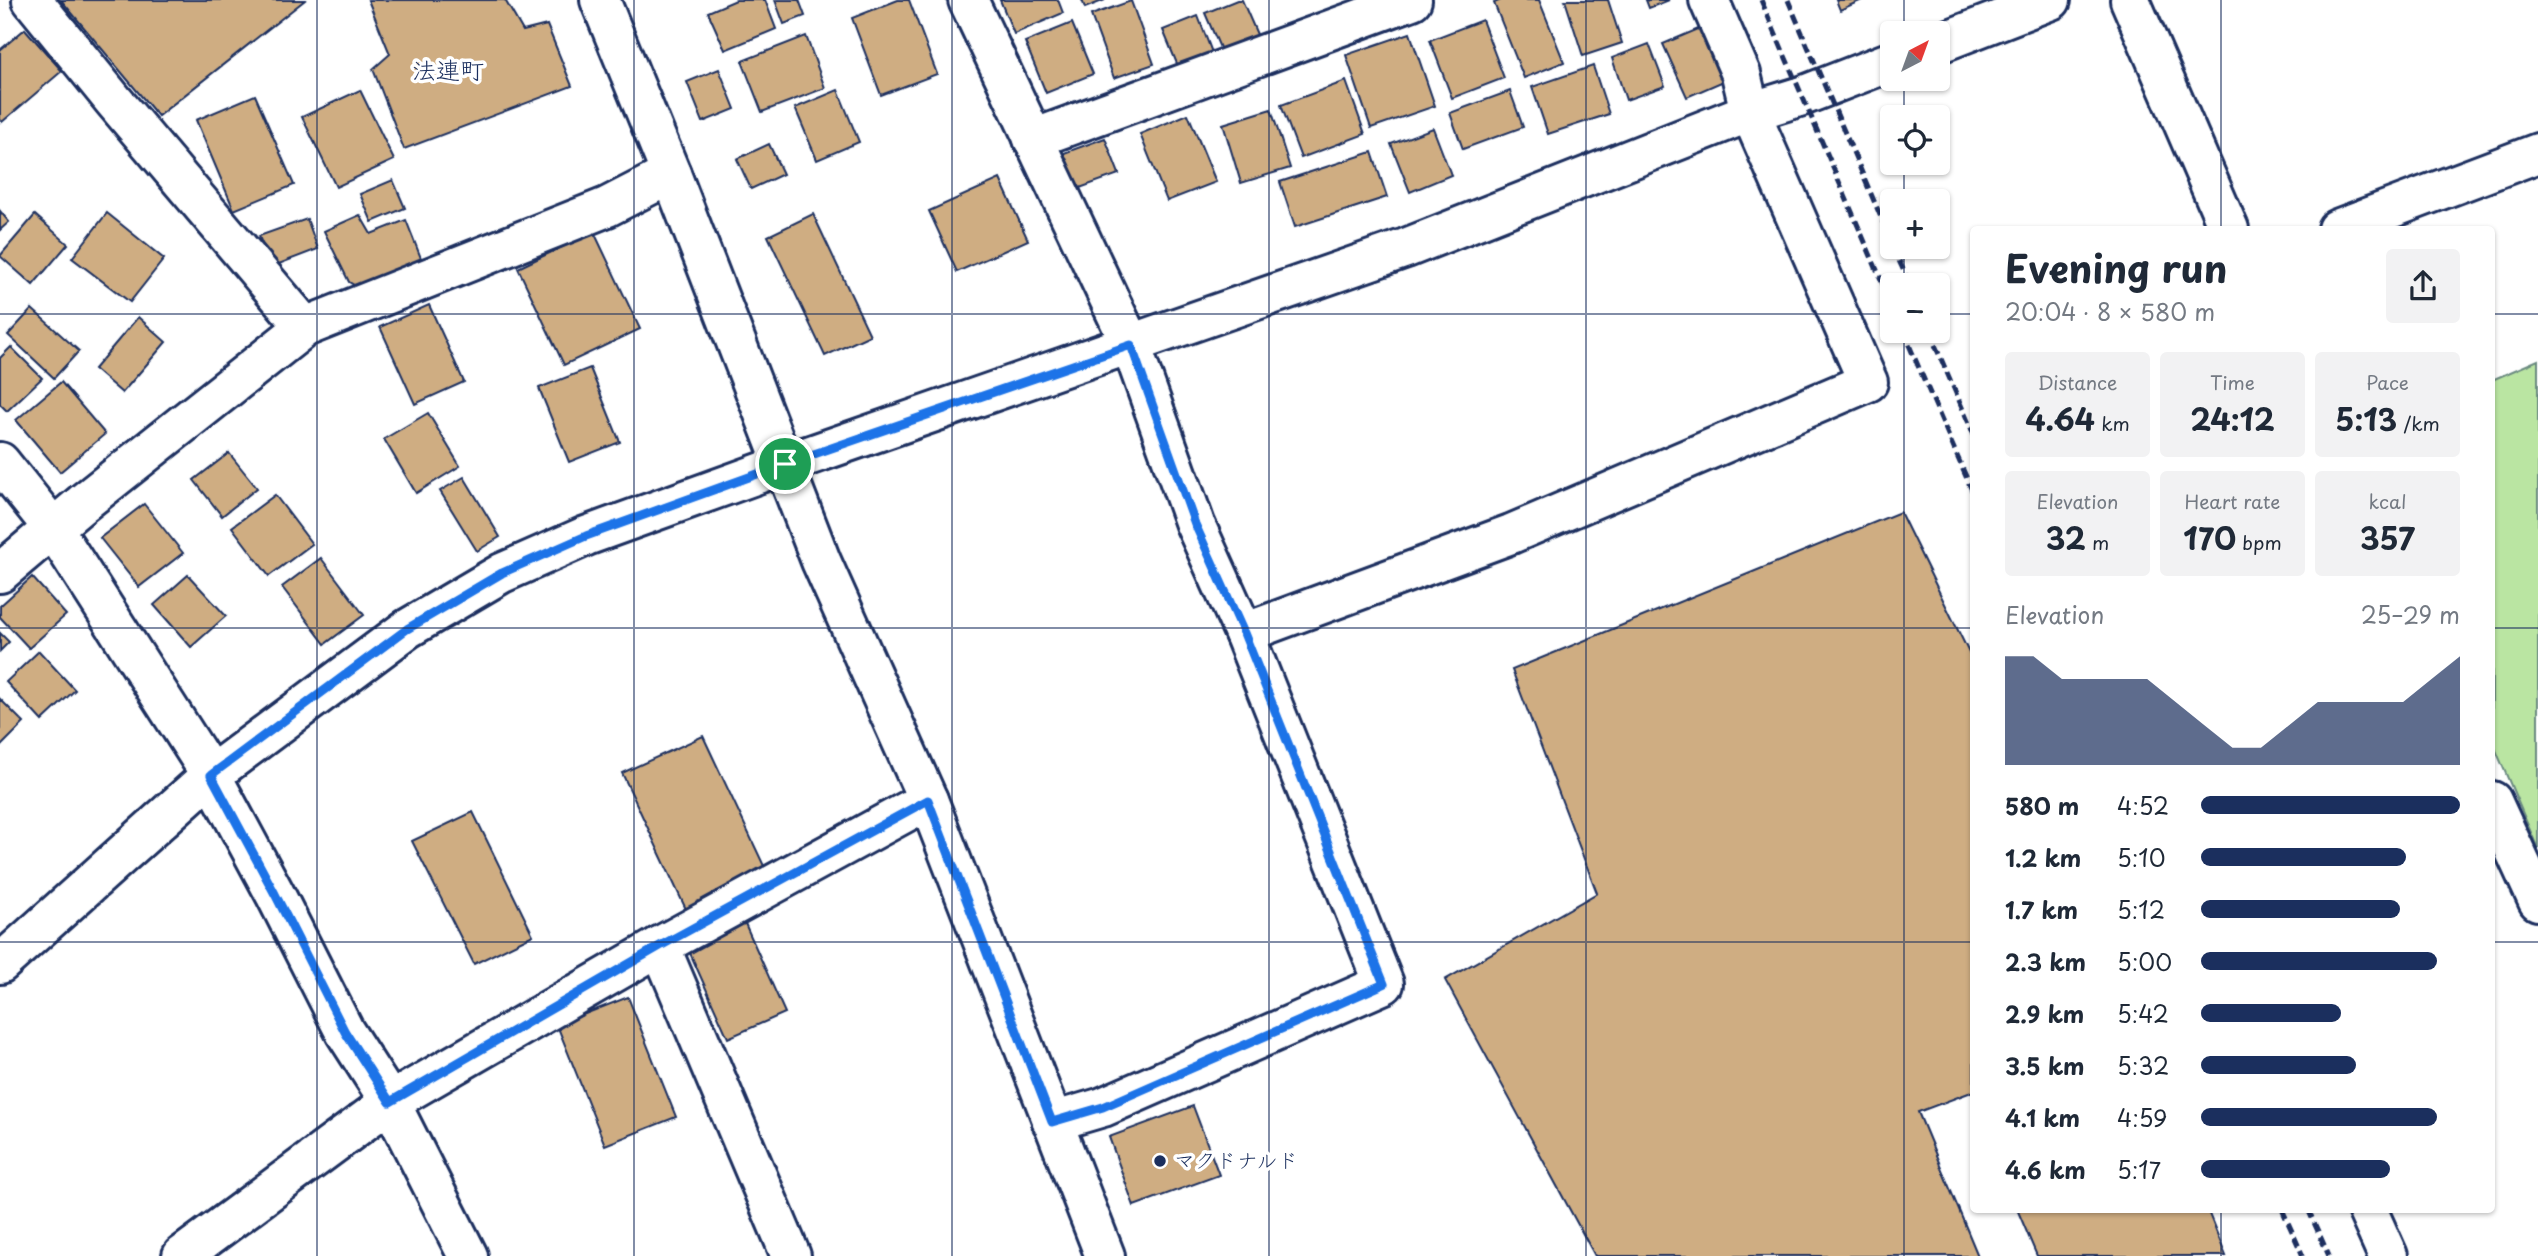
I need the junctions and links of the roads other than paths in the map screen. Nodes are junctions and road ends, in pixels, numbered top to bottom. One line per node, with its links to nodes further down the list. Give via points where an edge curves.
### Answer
1 (32, 0): 16 (street)
2 (600, 0): 13 (street)
3 (968, 0): 11 (street)
4 (1412, 0): 11 (street)
5 (1709, 0): 10 (street, via 1741,74)
6 (2051, 0): 8 (street)
7 (2130, 0): 14 (street)
8 (1950, 39)
9 (1880, 66): 10 (street)
10 (1750, 112): 17 (street, via 1406,248); 22 (street, via 1868,382 1511,534)
11 (1033, 139): 17 (street)
12 (2538, 153): 15 (street)
13 (671, 174): 16 (street, via 607,207); 19 (street)
14 (2228, 226)
15 (2345, 226)
16 (306, 327): 20 (street)
17 (1131, 345): 19 (street); 22 (street, via 1195,524)
18 (0, 462): 20 (street)
19 (785, 464): 23 (street, via 586,536 502,573 407,629); 24 (street, via 821,561)
20 (53, 528): 21 (street); 23 (street)
21 (0, 573)
22 (1244, 633): 30 (street, via 1384,984 1103,1107)
23 (211, 775): 28 (street); 29 (street, via 345,1032)
24 (928, 800): 27 (street); 30 (street)
25 (2495, 808): 26 (street)
26 (2538, 901)
27 (660, 946): 29 (street); 34 (street)
28 (0, 964)
29 (390, 1102): 32 (street); 33 (street)
30 (1052, 1122): 35 (street)
31 (2369, 1213): 36 (street)
32 (182, 1256)
33 (468, 1256)
34 (791, 1256)
35 (1105, 1256)
36 (2388, 1256)

